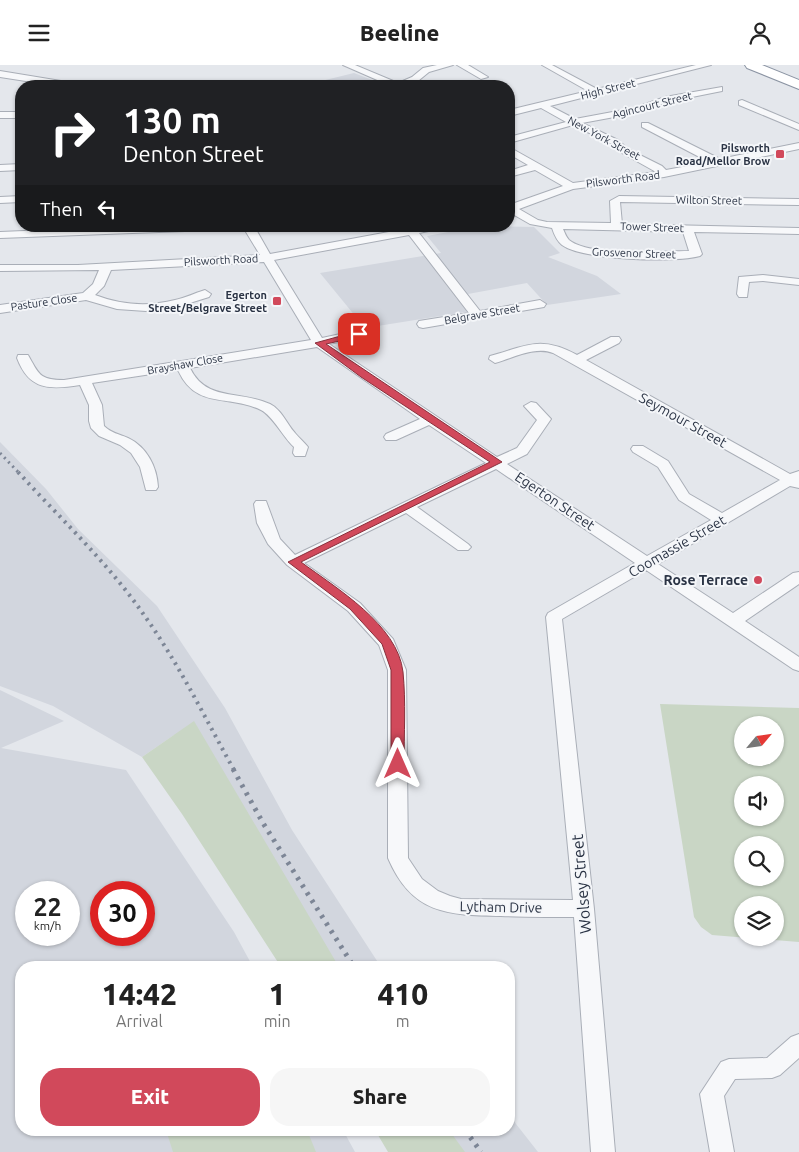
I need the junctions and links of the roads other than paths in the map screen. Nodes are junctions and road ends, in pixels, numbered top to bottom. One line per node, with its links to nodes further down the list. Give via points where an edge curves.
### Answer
1 (364, 65): 7 (street)
2 (449, 65): 12 (street, via 426,70)
3 (461, 65): 9 (street)
4 (546, 65): 15 (street)
5 (707, 65): 15 (street, High Street)
6 (751, 65): 13 (highway)
7 (349, 66): 11 (street)
8 (0, 74): 10 (street)
9 (484, 77)
10 (36, 80)
11 (383, 80)
12 (413, 80)
13 (799, 85)
14 (719, 89): 21 (street, Agincourt Street)
15 (596, 92): 17 (street, High Street)
16 (742, 103): 23 (street)
17 (542, 105): 18 (street, High Street); 21 (street, New York Street)
18 (515, 112)
19 (0, 115): 20 (street)
20 (15, 115)
21 (580, 122): 24 (street, Agincourt Street); 32 (street, New York Street, via 625,151 658,167)
22 (645, 125): 27 (street)
23 (799, 127)
24 (515, 138)
25 (799, 146): 27 (street, Pilsworth Road)
26 (515, 154): 28 (street)
27 (720, 163): 32 (street, Pilsworth Road)
28 (536, 166): 31 (street); 33 (street)
29 (15, 168): 30 (street)
30 (2, 171)
31 (515, 172)
32 (664, 174): 33 (street, Pilsworth Road)
33 (571, 186): 37 (street, Pilsworth Road)
34 (15, 199): 35 (street)
35 (0, 200)
36 (799, 202): 40 (street, Wilton Street, via 619,199 615,201)
37 (515, 206)
38 (515, 211): 39 (street, Tower Street, via 534,222)
39 (556, 225): 40 (street, Tower Street); 41 (street, Grosvenor Street, via 564,241 592,253 696,254)
40 (616, 226): 41 (street, Tower Street)
41 (687, 228): 42 (street, Tower Street)
42 (799, 231)
43 (79, 232): 47 (street)
44 (251, 232): 48 (street)
45 (395, 232): 48 (street, Pilsworth Road)
46 (412, 232): 57 (street)
47 (0, 235)
48 (266, 258): 49 (street, Pilsworth Road); 61 (street, Egerton Street)
49 (106, 267): 50 (street, Pilsworth Road); 54 (street, via 98,286)
50 (0, 268)
51 (799, 282): 53 (street, via 744,279)
52 (205, 294): 54 (street, via 172,305 142,308 106,305)
53 (743, 294)
54 (87, 296): 56 (street, Pasture Close)
55 (540, 304): 57 (street, Belgrave Street, via 504,316)
56 (0, 309)
57 (477, 315): 58 (street, Belgrave Street)
58 (424, 324)
59 (359, 334): 61 (street, Brayshaw Close)
60 (615, 340): 64 (street)
61 (319, 343): 65 (street, Brayshaw Close); 68 (street, Egerton Street)
62 (23, 359): 66 (street, Brayshaw Close, via 32,376 40,382 54,385)
63 (495, 359): 64 (street, Seymour Street, via 527,349 548,347)
64 (576, 360): 73 (street, Seymour Street)
65 (182, 365): 66 (street, Brayshaw Close); 71 (street, via 189,382 201,392 252,401 274,413 301,447)
66 (84, 381): 74 (street, via 95,401 95,419 99,428 111,438 125,442 140,455 151,474)
67 (531, 405): 72 (street, via 544,419 522,451)
68 (431, 419): 69 (street); 72 (street, Egerton Street)
69 (391, 437)
70 (638, 449): 77 (street, via 663,463 684,497)
71 (300, 453)
72 (497, 462): 76 (street); 80 (street, Egerton Street)
73 (796, 480): 77 (street, Coomassie Street)
74 (151, 487)
75 (261, 504): 79 (street, Lytham Drive, via 265,523 274,541)
76 (407, 507): 78 (street); 79 (street)
77 (722, 520): 80 (street, Coomassie Street)
78 (462, 547)
79 (293, 562): 85 (street, Lytham Drive, via 354,607 387,643 397,670 398,858 407,877 424,893 448,905)
80 (647, 563): 82 (street, Coomassie Street); 83 (street, Egerton Street)
81 (799, 577): 83 (street)
82 (554, 617): 85 (street, Wolsey Street)
83 (733, 621): 84 (street, Egerton Street)
84 (799, 665)
85 (584, 909): 87 (street, Wolsey Street)
86 (799, 1044): 88 (street, via 772,1068 729,1069 712,1094)
87 (603, 1152)
88 (722, 1152)

